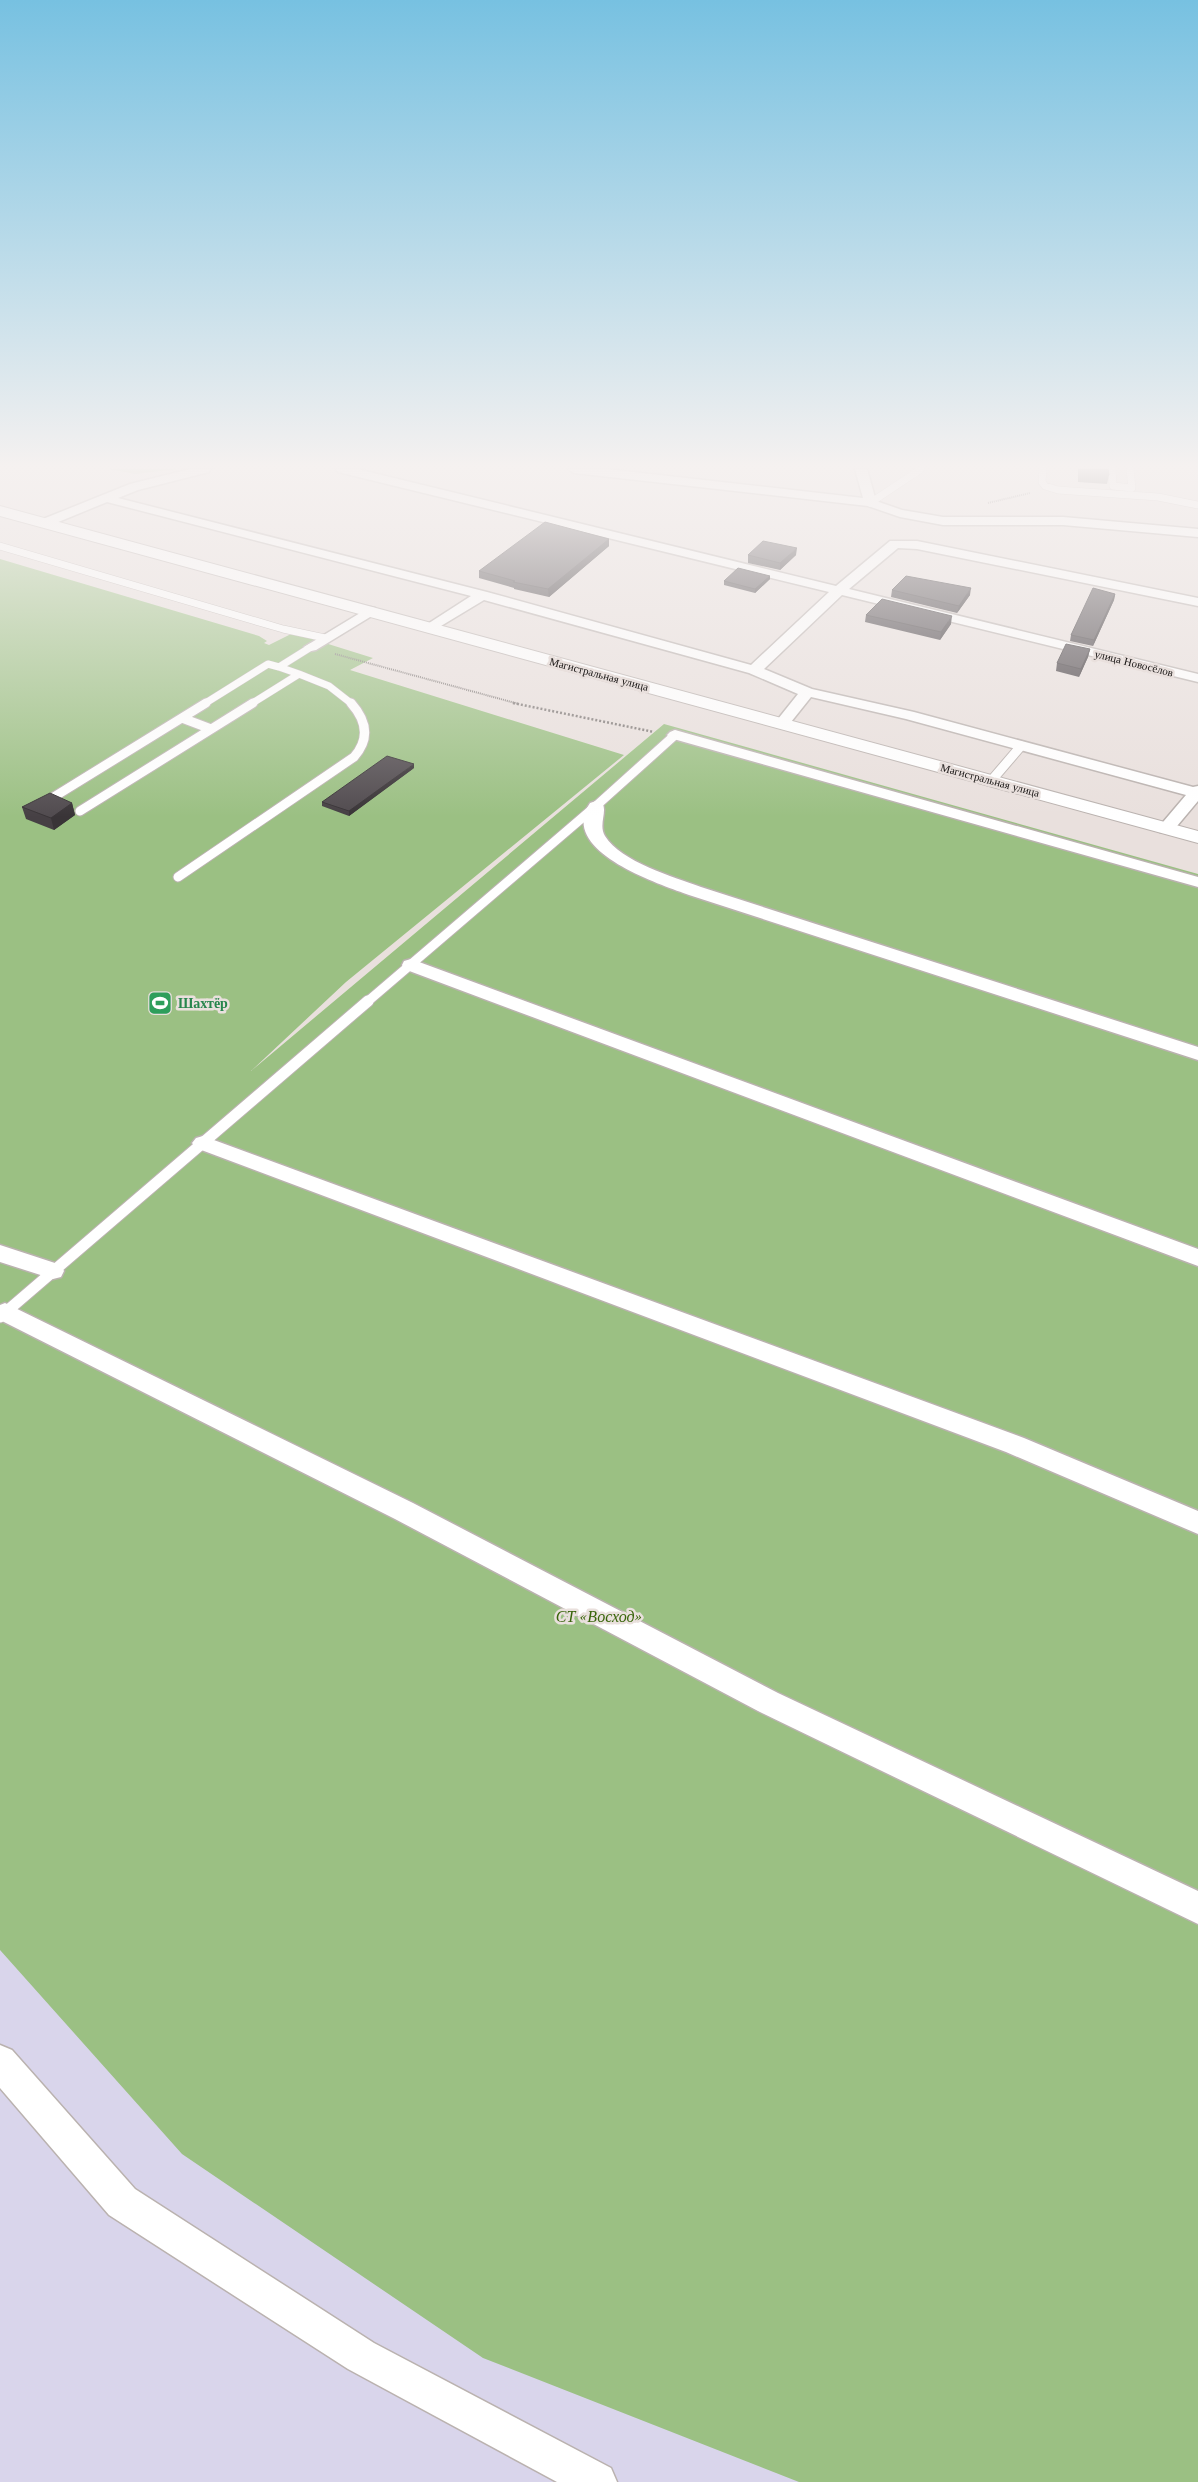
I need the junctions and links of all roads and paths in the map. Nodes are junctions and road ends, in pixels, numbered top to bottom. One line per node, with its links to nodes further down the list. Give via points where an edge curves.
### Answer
1 (132, 585): 12 (lane, via 283,629)
2 (275, 585): 10 (main road, Магистральная улица)
3 (442, 585): 8 (street)
4 (818, 585): 7 (street, улица Новосёлов)
5 (845, 585): 7 (street)
6 (1113, 585): 9 (street)
7 (839, 590): 15 (street); 17 (street, улица Новосёлов)
8 (482, 595): 11 (street); 15 (street)
9 (1198, 602)
10 (370, 611): 11 (main road, Магистральная улица); 12 (street)
11 (431, 628): 20 (main road, Магистральная улица)
12 (325, 638): 13 (street)
13 (311, 647): 14 (lane); 22 (path, via 500,700)
14 (278, 667): 16 (lane); 19 (lane, via 268,664)
15 (754, 670): 18 (street)
16 (299, 674): 21 (lane); 31 (lane, via 329,685 354,705 366,732 364,745 354,757)
17 (1198, 678)
18 (807, 692): 20 (street); 23 (street, via 909,715)
19 (182, 718): 21 (lane); 26 (lane)
20 (782, 724): 24 (main road, Магистральная улица)
21 (211, 729): 28 (lane)
22 (675, 735): 27 (lane); 32 (street)
23 (1021, 746): 24 (lane); 25 (street)
24 (991, 781): 29 (main road, Магистральная улица)
25 (1197, 792): 29 (street)
26 (39, 806)
27 (596, 806): 33 (lane); 34 (street, via 592,824 596,836 608,850 695,892)
28 (80, 812)
29 (1166, 828): 30 (main road, Магистральная улица)
30 (1198, 837)
31 (178, 877)
32 (1198, 882)
33 (410, 965): 35 (lane); 37 (street)
34 (1198, 1054)
35 (203, 1143): 38 (lane); 40 (street, via 1015,1446)
36 (0, 1253): 38 (street)
37 (1198, 1258)
38 (53, 1271): 39 (lane)
39 (3, 1314): 41 (street, via 404,1511 768,1702)
40 (1198, 1523)
41 (1198, 1908)
42 (0, 2062): 43 (street, via 122,2202 361,2356)
43 (597, 2482)

